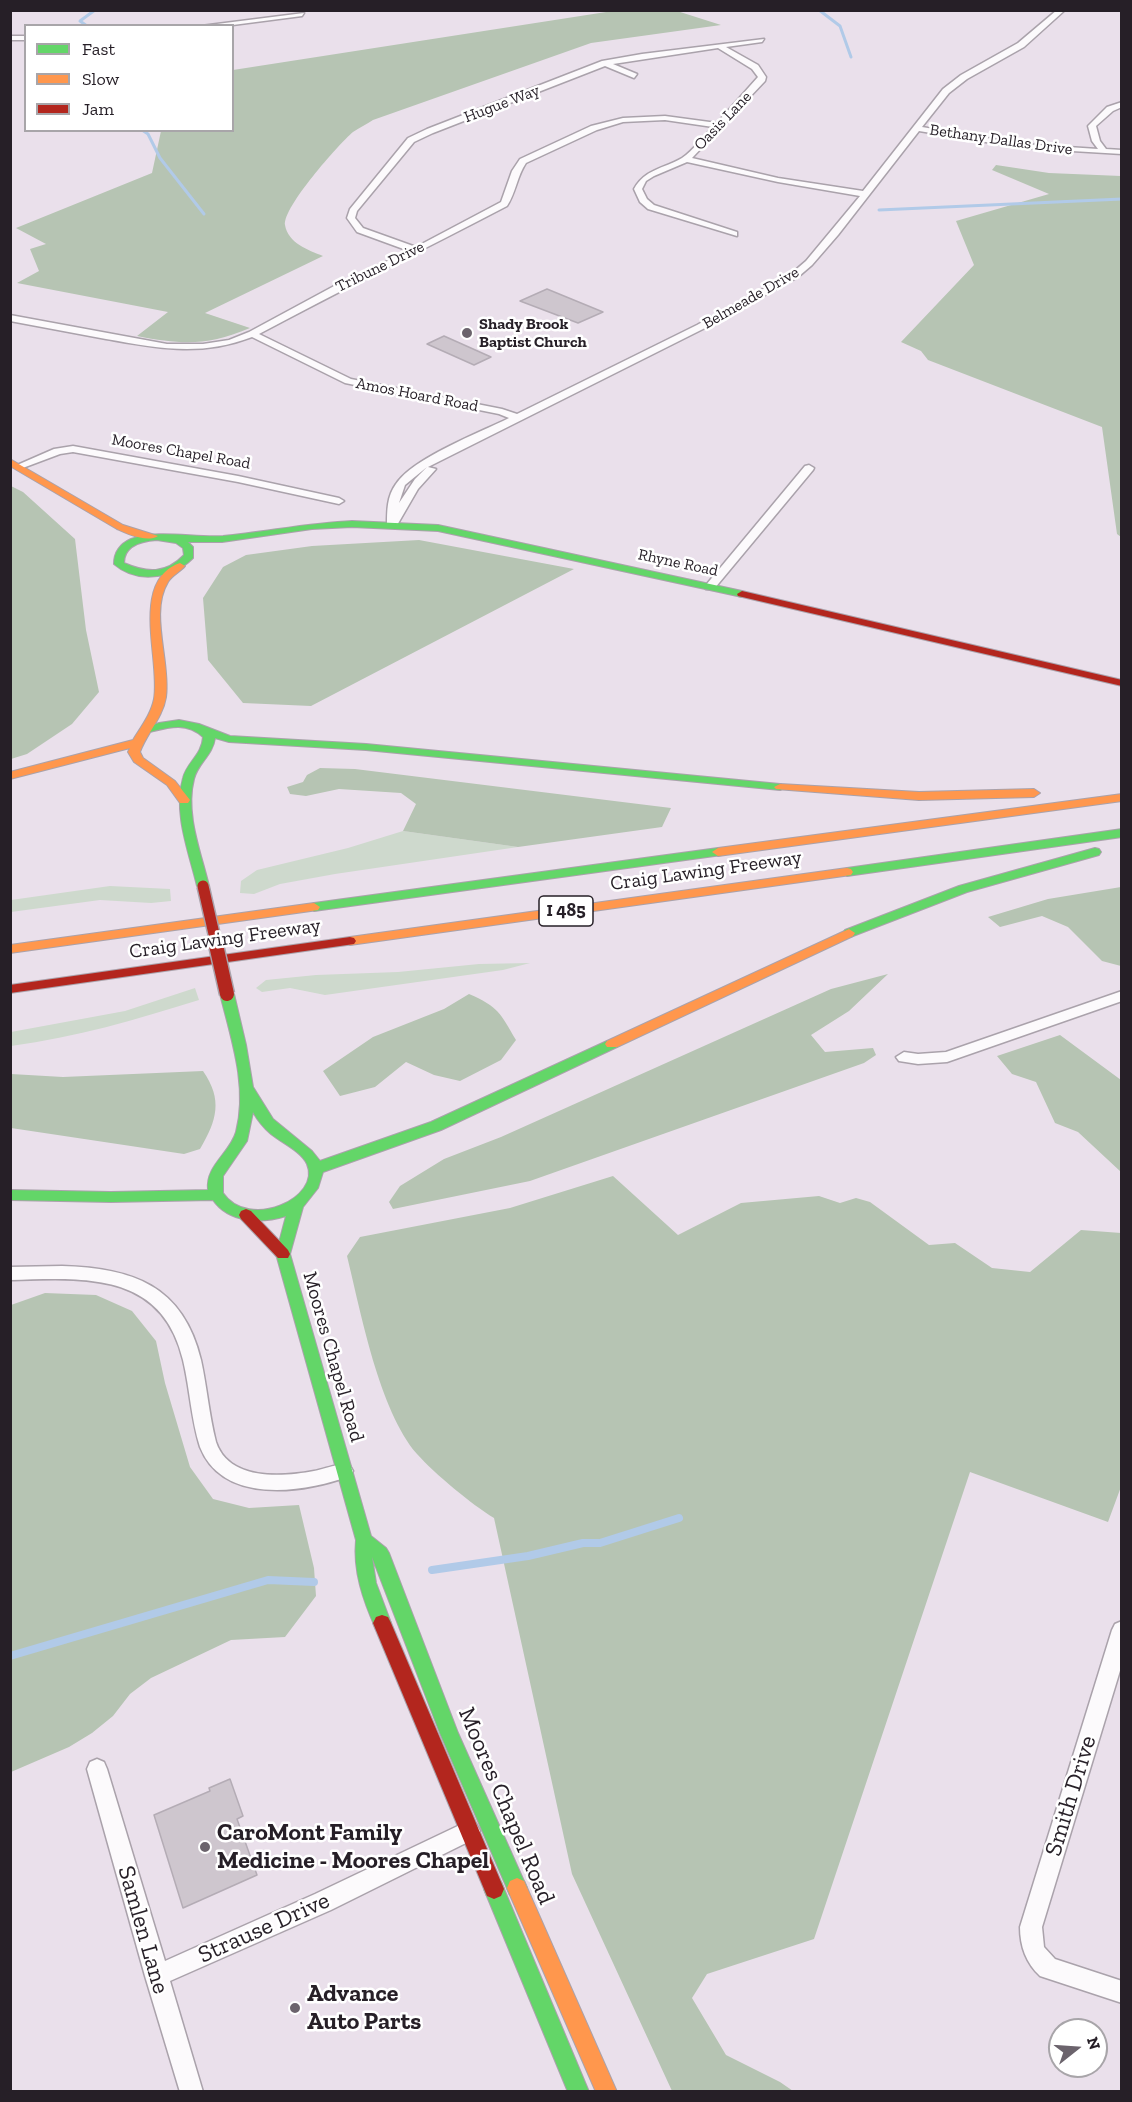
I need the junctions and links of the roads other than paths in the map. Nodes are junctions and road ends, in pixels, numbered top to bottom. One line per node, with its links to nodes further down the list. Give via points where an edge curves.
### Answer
1 (1062, 10): 10 (street, Belmeade Drive, via 1021,45 964,77)
2 (302, 14): 3 (street)
3 (220, 24)
4 (762, 40): 5 (street, Hugue Way)
5 (720, 46): 6 (street, Hugue Way); 9 (street, Oasis Lane, via 755,67 762,76 756,87)
6 (605, 63): 7 (street); 16 (street, Hugue Way, via 411,140 351,218 360,230)
7 (634, 75)
8 (1122, 105): 11 (street, via 1110,109 1092,126)
9 (718, 124): 13 (street, Oasis Lane); 16 (street, Tribune Drive, via 650,118 594,128 523,161 504,204)
10 (916, 128): 11 (street, Bethany Dallas Drive, via 1022,146); 14 (street, Belmeade Drive)
11 (1103, 150): 12 (street, Bethany Dallas Drive)
12 (1122, 152)
13 (686, 159): 14 (street, via 778,180); 15 (street, Oasis Lane, via 643,180 638,189 643,200 666,213)
14 (866, 194): 19 (street, Belmeade Drive, via 809,263 786,281)
15 (734, 234)
16 (416, 250): 18 (street, Tribune Drive)
17 (10, 318): 18 (street, Tribune Drive, via 167,347 218,345)
18 (252, 334): 19 (street, Amos Hoard Road, via 348,381)
19 (519, 419): 23 (street, Belmeade Drive, via 441,455 405,478 392,502)
20 (15, 464): 22 (street, Moores Chapel Road, via 73,449); 24 (main road, Moores Chapel Road)
21 (809, 468): 31 (street)
22 (339, 501)
23 (392, 525): 27 (main road, Rhyne Road, via 312,526); 31 (main road, Rhyne Road, via 448,530)
24 (120, 527): 25 (main road, Moores Chapel Road); 28 (main road)
25 (157, 537): 26 (main road, Rhyne Road); 28 (main road, via 134,541)
26 (178, 539): 27 (main road, Rhyne Road); 29 (main road, via 190,549 191,555)
27 (222, 539): 29 (main road, Rhyne Road, via 204,546)
28 (120, 551): 30 (main road, via 120,564)
29 (184, 563): 30 (main road, via 158,573); 32 (main road, via 163,580)
30 (135, 572): 32 (main road)
31 (710, 587): 33 (main road, Rhyne Road)
32 (157, 597): 34 (main road)
33 (1122, 683)
34 (161, 694): 35 (main road); 36 (main road, via 156,716)
35 (187, 722): 36 (main road, via 166,723); 37 (main road)
36 (146, 730): 38 (main road)
37 (206, 731): 42 (main road, via 229,738 345,745 832,792 941,796); 44 (main road, via 209,749 189,774)
38 (136, 743): 39 (main road); 44 (main road, via 134,752 138,760 171,783)
39 (10, 776)
40 (1122, 786): 41 (main road)
41 (1069, 790)
42 (1047, 792)
43 (1122, 797): 47 (main road, Craig Lawing Freeway / I 485)
44 (184, 800): 51 (main road, bridge)
45 (1122, 833): 48 (main road, Craig Lawing Freeway / I 485)
46 (1105, 850): 52 (main road, via 1003,876 909,908 836,938 436,1126)
47 (10, 949)
48 (10, 989)
49 (1122, 996): 50 (street, via 947,1057)
50 (904, 1057)
51 (247, 1088): 52 (main road, via 267,1122 304,1150); 54 (main road, via 243,1137 216,1174)
52 (317, 1168): 55 (main road, Moores Chapel Road, via 316,1181)
53 (10, 1194): 54 (main road)
54 (216, 1195): 56 (main road, Moores Chapel Road)
55 (296, 1205): 56 (main road, via 273,1215); 57 (main road, Moores Chapel Road)
56 (246, 1215): 57 (main road, Moores Chapel Road)
57 (284, 1254): 59 (main road, Moores Chapel Road)
58 (10, 1274): 59 (street, via 105,1276 146,1289 160,1300 177,1322 188,1347 212,1454 221,1466 236,1475 274,1483 309,1481)
59 (344, 1471): 60 (main road, Moores Chapel Road)
60 (364, 1540): 63 (main road, Moores Chapel Road, via 362,1556 371,1596); 68 (main road, Moores Chapel Road, via 380,1553 463,1766)
61 (1122, 1630): 65 (street, Smith Drive, via 1031,1927 1031,1941 1040,1961 1048,1968)
62 (97, 1768): 64 (street, Samlen Lane)
63 (469, 1832): 64 (street, Strause Drive); 67 (main road, Moores Chapel Road)
64 (156, 1976): 66 (street, Samlen Lane)
65 (1122, 1992)
66 (192, 2091)
67 (579, 2091)
68 (607, 2091)

